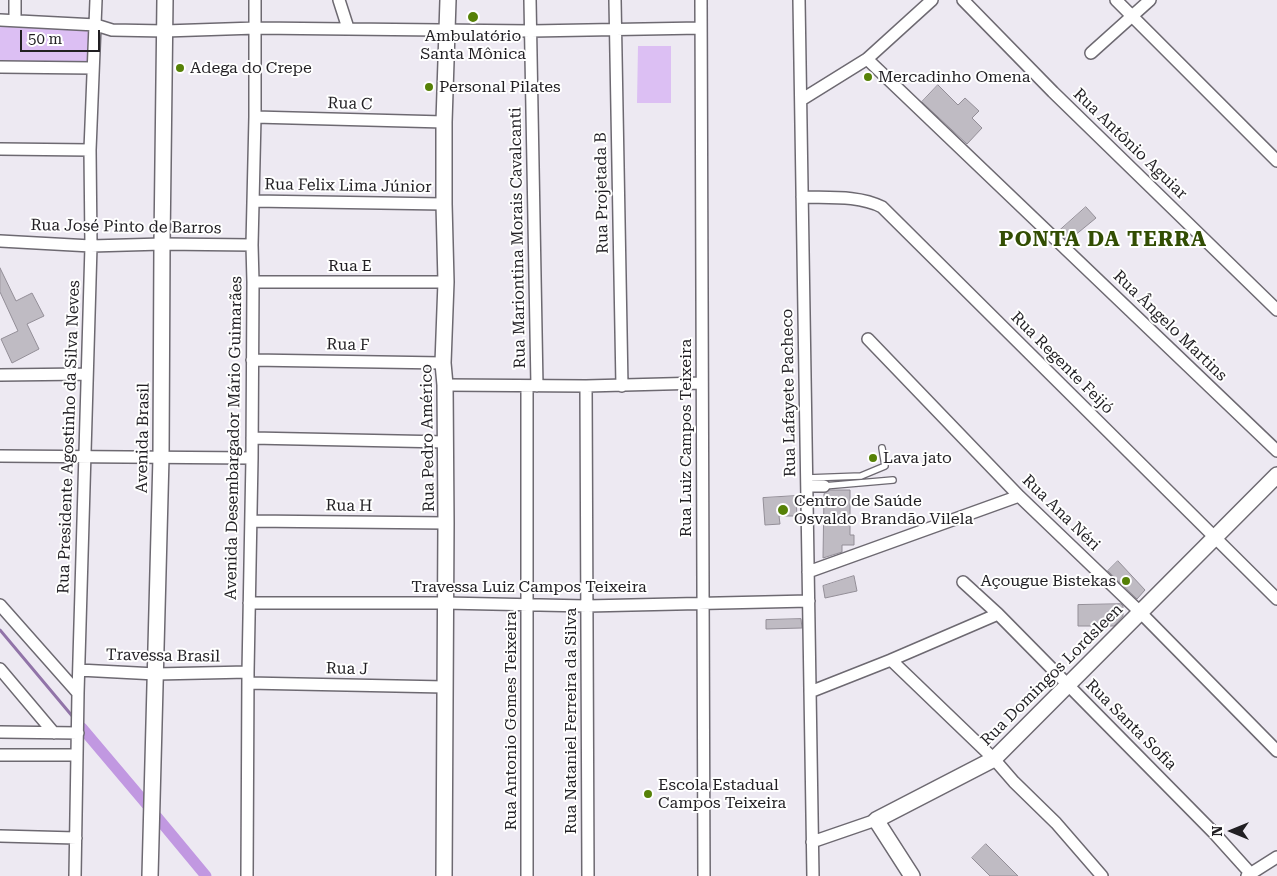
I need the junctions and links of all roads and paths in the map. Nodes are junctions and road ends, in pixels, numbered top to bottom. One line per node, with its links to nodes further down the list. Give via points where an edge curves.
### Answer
1 (16, 0): 17 (street)
2 (96, 0): 18 (street, Rua Presidente Agostinho da Silva Neves)
3 (165, 0): 24 (street, Avenida Brasil)
4 (255, 0): 19 (street, Avenida Desembargador Mário Guimarães)
5 (339, 0): 20 (street)
6 (448, 0): 22 (street, Rua Pedro Américo)
7 (530, 0): 25 (street, Rua Mariontina Morais Cavalcanti)
8 (615, 0): 23 (street, Rua Projetada B)
9 (701, 0): 21 (street, Rua Luiz Campos Teixeira)
10 (799, 0): 30 (street, Rua Lafayete Pacheco)
11 (932, 0): 27 (street)
12 (962, 0): 45 (street, Rua Antônio Aguiar)
13 (1116, 0): 15 (street)
14 (1150, 0): 15 (street)
15 (1132, 16): 26 (street); 35 (street)
16 (0, 20): 17 (street)
17 (15, 20): 18 (street)
18 (96, 25): 24 (street, via 112,30); 29 (street, Rua Presidente Agostinho da Silva Neves)
19 (256, 28): 20 (street); 24 (street); 31 (street, Avenida Desembargador Mário Guimarães)
20 (348, 28): 22 (street)
21 (701, 28): 23 (street); 51 (street, Rua Luiz Campos Teixeira)
22 (448, 30): 25 (street); 32 (street, Rua Pedro Américo)
23 (615, 30): 25 (street); 55 (street, Rua Projetada B)
24 (165, 31): 40 (street, Avenida Brasil)
25 (531, 31): 53 (street, Rua Mariontina Morais Cavalcanti)
26 (1091, 53)
27 (866, 58): 30 (street); 59 (street, Rua Ângelo Martins)
28 (0, 67): 29 (street)
29 (93, 68): 34 (street, Rua Presidente Agostinho da Silva Neves)
30 (801, 100): 36 (street, Rua Lafayete Pacheco)
31 (255, 117): 32 (street, Rua C); 37 (street, Avenida Desembargador Mário Guimarães)
32 (444, 122): 38 (street, Rua Pedro Américo)
33 (0, 149): 34 (street)
34 (90, 150): 42 (street, Rua Presidente Agostinho da Silva Neves)
35 (1277, 161)
36 (802, 197): 66 (street, Rua Lafayete Pacheco); 71 (street, Rua Regente Feijó, via 861,199 882,207)
37 (253, 201): 38 (street, Rua Felix Lima Júnior); 41 (street, Avenida Desembargador Mário Guimarães)
38 (444, 204): 44 (street, Rua Pedro Américo)
39 (0, 241): 42 (street, Rua José Pinto de Barros)
40 (162, 244): 41 (street, Rua José Pinto de Barros); 42 (street, Rua José Pinto de Barros); 62 (street, Avenida Brasil)
41 (252, 245): 43 (street, Avenida Desembargador Mário Guimarães)
42 (91, 246): 49 (street, Rua Presidente Agostinho da Silva Neves)
43 (254, 282): 44 (street, Rua E); 47 (street, Avenida Desembargador Mário Guimarães)
44 (446, 282): 48 (street, Rua Pedro Américo)
45 (1277, 310)
46 (868, 338): 68 (street, Rua Ana Néri)
47 (252, 360): 48 (street, Rua F); 56 (street, Avenida Desembargador Mário Guimarães)
48 (444, 363): 52 (street, Rua Pedro Américo)
49 (86, 374): 50 (street); 61 (street, Rua Presidente Agostinho da Silva Neves)
50 (0, 375)
51 (702, 383): 55 (street); 78 (street, Rua Luiz Campos Teixeira)
52 (445, 385): 53 (street); 57 (street, Rua Pedro Américo)
53 (532, 386): 54 (street); 80 (street, Rua Antonio Gomes Teixeira)
54 (586, 386): 55 (street); 81 (street, Rua Nataniel Ferreira da Silva)
55 (622, 386)
56 (252, 438): 57 (street); 63 (street, Avenida Desembargador Mário Guimarães)
57 (446, 442): 70 (street, Rua Pedro Américo)
58 (882, 448): 66 (lane, via 885,466 862,476)
59 (1277, 451)
60 (0, 456): 61 (street)
61 (84, 457): 62 (street); 86 (street, Rua Presidente Agostinho da Silva Neves)
62 (161, 457): 63 (street); 87 (street, Avenida Brasil)
63 (252, 458): 69 (street, Avenida Desembargador Mário Guimarães)
64 (1277, 475): 71 (street, Rua Domingos Lordsleen)
65 (893, 480): 67 (lane)
66 (807, 482): 67 (street); 72 (street, Rua Lafayete Pacheco)
67 (824, 486)
68 (1019, 496): 72 (street); 82 (street, Rua Ana Néri)
69 (251, 521): 70 (street, Rua H); 76 (street, Avenida Desembargador Mário Guimarães)
70 (446, 523): 77 (street, Rua Pedro Américo)
71 (1216, 538): 74 (street, Rua Regente Feijó); 82 (street, Rua Domingos Lordsleen)
72 (808, 572): 75 (street, Rua Lafayete Pacheco)
73 (963, 582): 83 (street, Rua Santa Sofia)
74 (1277, 599)
75 (809, 601): 78 (street, Travessa Luiz Campos Teixeira); 91 (street, Rua Lafayete Pacheco)
76 (249, 603): 77 (street, Travessa Luiz Campos Teixeira); 88 (street, Avenida Desembargador Mário Guimarães)
77 (445, 603): 80 (street, Travessa Luiz Campos Teixeira); 90 (street, Rua Pedro Américo)
78 (702, 603): 81 (street, Travessa Luiz Campos Teixeira); 112 (street, Rua Luiz Campos Teixeira)
79 (0, 605): 92 (street)
80 (527, 605): 81 (street, Travessa Luiz Campos Teixeira); 110 (street, Rua Antonio Gomes Teixeira)
81 (587, 606): 111 (street, Rua Nataniel Ferreira da Silva)
82 (1140, 612): 89 (street, Rua Domingos Lordsleen); 96 (street, Rua Ana Néri)
83 (998, 614): 84 (street); 89 (street, Rua Santa Sofia)
84 (891, 660): 91 (street); 99 (street)
85 (0, 669): 94 (street)
86 (79, 670): 87 (street, Travessa Brasil); 92 (street, Rua Presidente Agostinho da Silva Neves)
87 (156, 674): 88 (street, Travessa Brasil); 107 (street, Avenida Brasil)
88 (248, 678): 90 (street, Rua J); 108 (street, Avenida Desembargador Mário Guimarães)
89 (1068, 685): 99 (street, Rua Domingos Lordsleen); 105 (street, Rua Santa Sofia, via 1215,834)
90 (444, 686): 109 (street, Rua Pedro Américo)
91 (810, 692): 103 (street, Rua Lafayete Pacheco)
92 (78, 693): 95 (street, Rua Presidente Agostinho da Silva Neves)
93 (0, 732): 94 (street)
94 (54, 732): 95 (street)
95 (78, 732): 98 (street, Rua Presidente Agostinho da Silva Neves)
96 (1277, 751)
97 (0, 755): 98 (street)
98 (77, 755): 102 (street, Rua Presidente Agostinho da Silva Neves)
99 (994, 759): 100 (street, Rua Domingos Lordsleen); 115 (street)
100 (876, 820): 103 (street, Rua Domingos Lordsleen); 114 (street)
101 (0, 836): 102 (street)
102 (76, 838): 106 (street, Rua Presidente Agostinho da Silva Neves)
103 (812, 842): 113 (street, Rua Lafayete Pacheco)
104 (1277, 857): 105 (street)
105 (1249, 875)
106 (75, 876)
107 (150, 876)
108 (247, 876)
109 (444, 876)
110 (527, 876)
111 (588, 876)
112 (704, 876)
113 (813, 876)
114 (912, 876)
115 (1102, 876)

